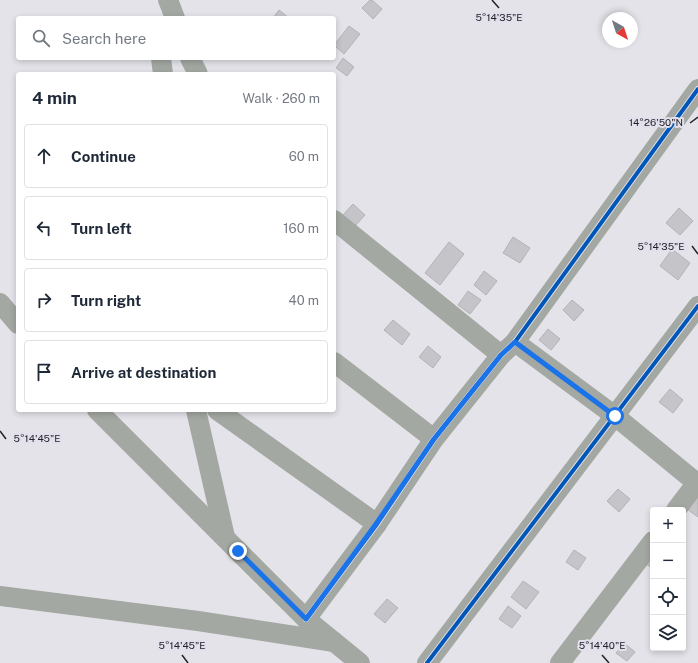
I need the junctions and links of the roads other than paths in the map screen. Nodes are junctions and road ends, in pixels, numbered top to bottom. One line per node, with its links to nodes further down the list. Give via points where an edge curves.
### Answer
1 (164, 0): 3 (street)
2 (168, 0): 4 (street)
3 (163, 16)
4 (174, 16)
5 (161, 60): 7 (street)
6 (191, 60): 8 (street)
7 (163, 72)
8 (197, 72)
9 (698, 89): 14 (street)
10 (336, 221): 14 (street)
11 (0, 303): 13 (street)
12 (698, 306): 19 (street)
13 (16, 322)
14 (508, 349): 19 (street); 20 (street)
15 (336, 364): 20 (street)
16 (99, 412): 24 (street)
17 (196, 412): 24 (street)
18 (220, 412): 23 (street)
19 (615, 416): 21 (street); 30 (street)
20 (434, 439): 23 (street)
21 (698, 483): 22 (street)
22 (678, 507)
23 (376, 524): 27 (street)
24 (225, 537): 27 (street)
25 (651, 543): 31 (street)
26 (0, 596): 28 (street, via 198,621)
27 (306, 619): 28 (street)
28 (334, 642): 29 (street)
29 (360, 663)
30 (427, 663)
31 (560, 663)

